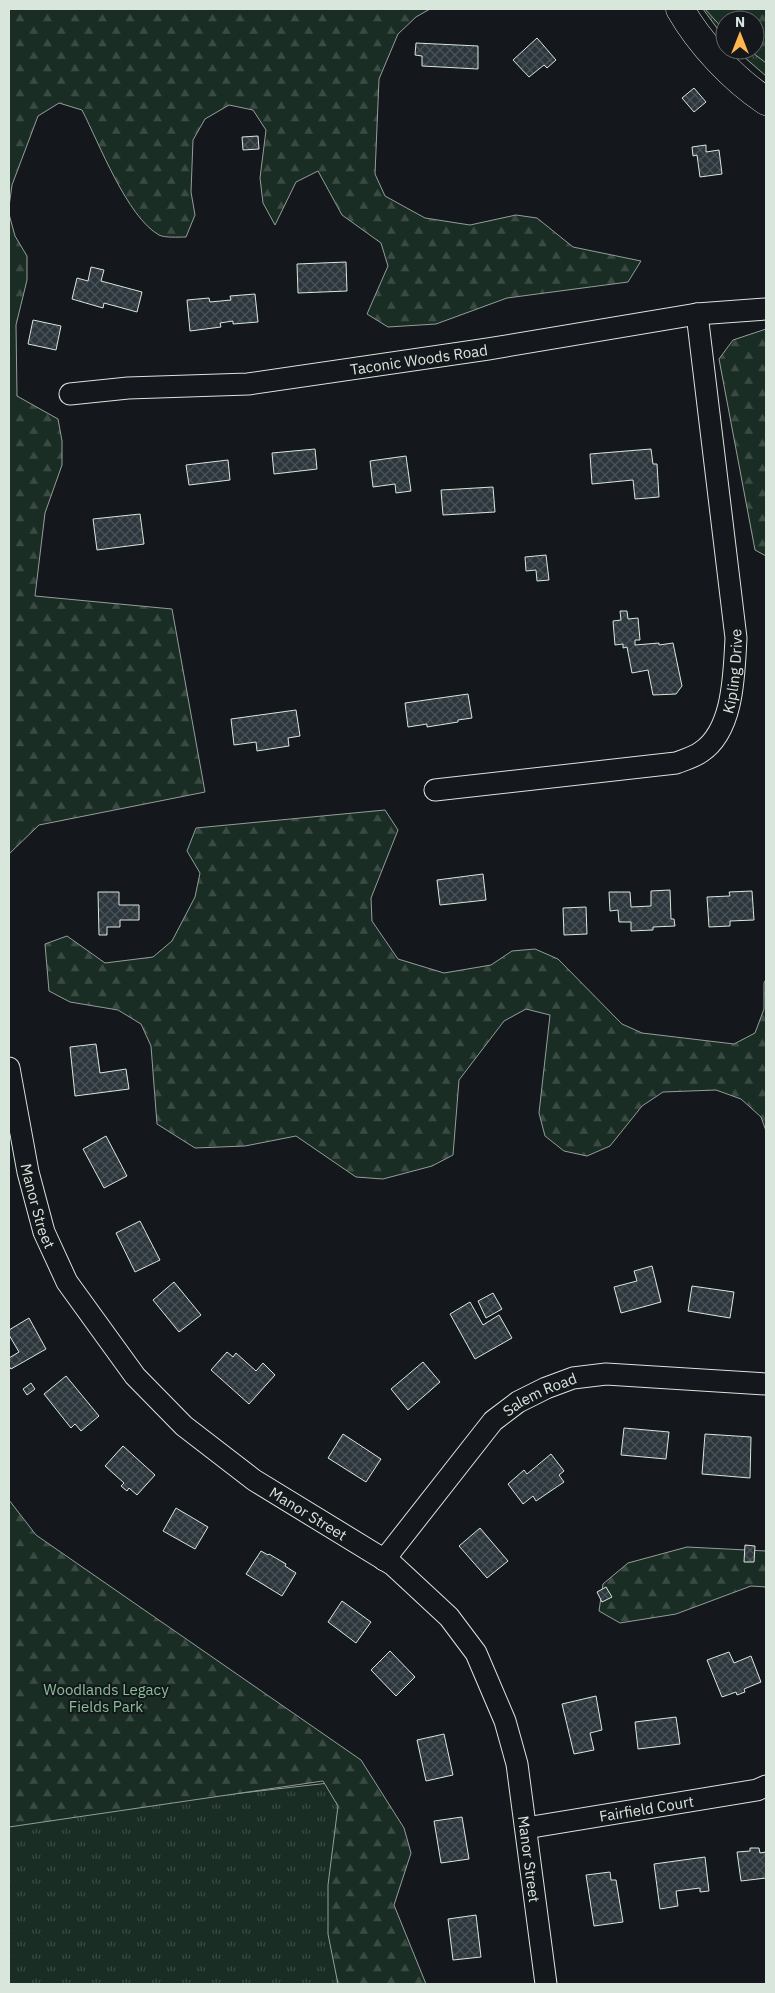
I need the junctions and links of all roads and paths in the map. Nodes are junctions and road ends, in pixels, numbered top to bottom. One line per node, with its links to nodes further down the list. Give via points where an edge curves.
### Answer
1 (680, 9): 2 (main road, via 719,59)
2 (766, 101)
3 (766, 309): 4 (street, Taconic Woods Road)
4 (697, 314): 5 (street, Taconic Woods Road, via 248,384 128,388); 6 (street, Kipling Drive, via 736,638 734,685 714,741 700,753 676,763)
5 (70, 394)
6 (435, 790)
7 (9, 1068): 9 (street, Manor Street, via 28,1172 44,1232 67,1282 135,1376 184,1426 254,1480)
8 (766, 1384): 9 (street, Salem Road, via 606,1374 573,1378 546,1388 518,1402 493,1421)
9 (384, 1560): 11 (street, Manor Street, via 449,1618 476,1652 505,1721 517,1764)
10 (766, 1786): 11 (street, Fairfield Court)
11 (526, 1828): 12 (street, Manor Street)
12 (546, 1984)

